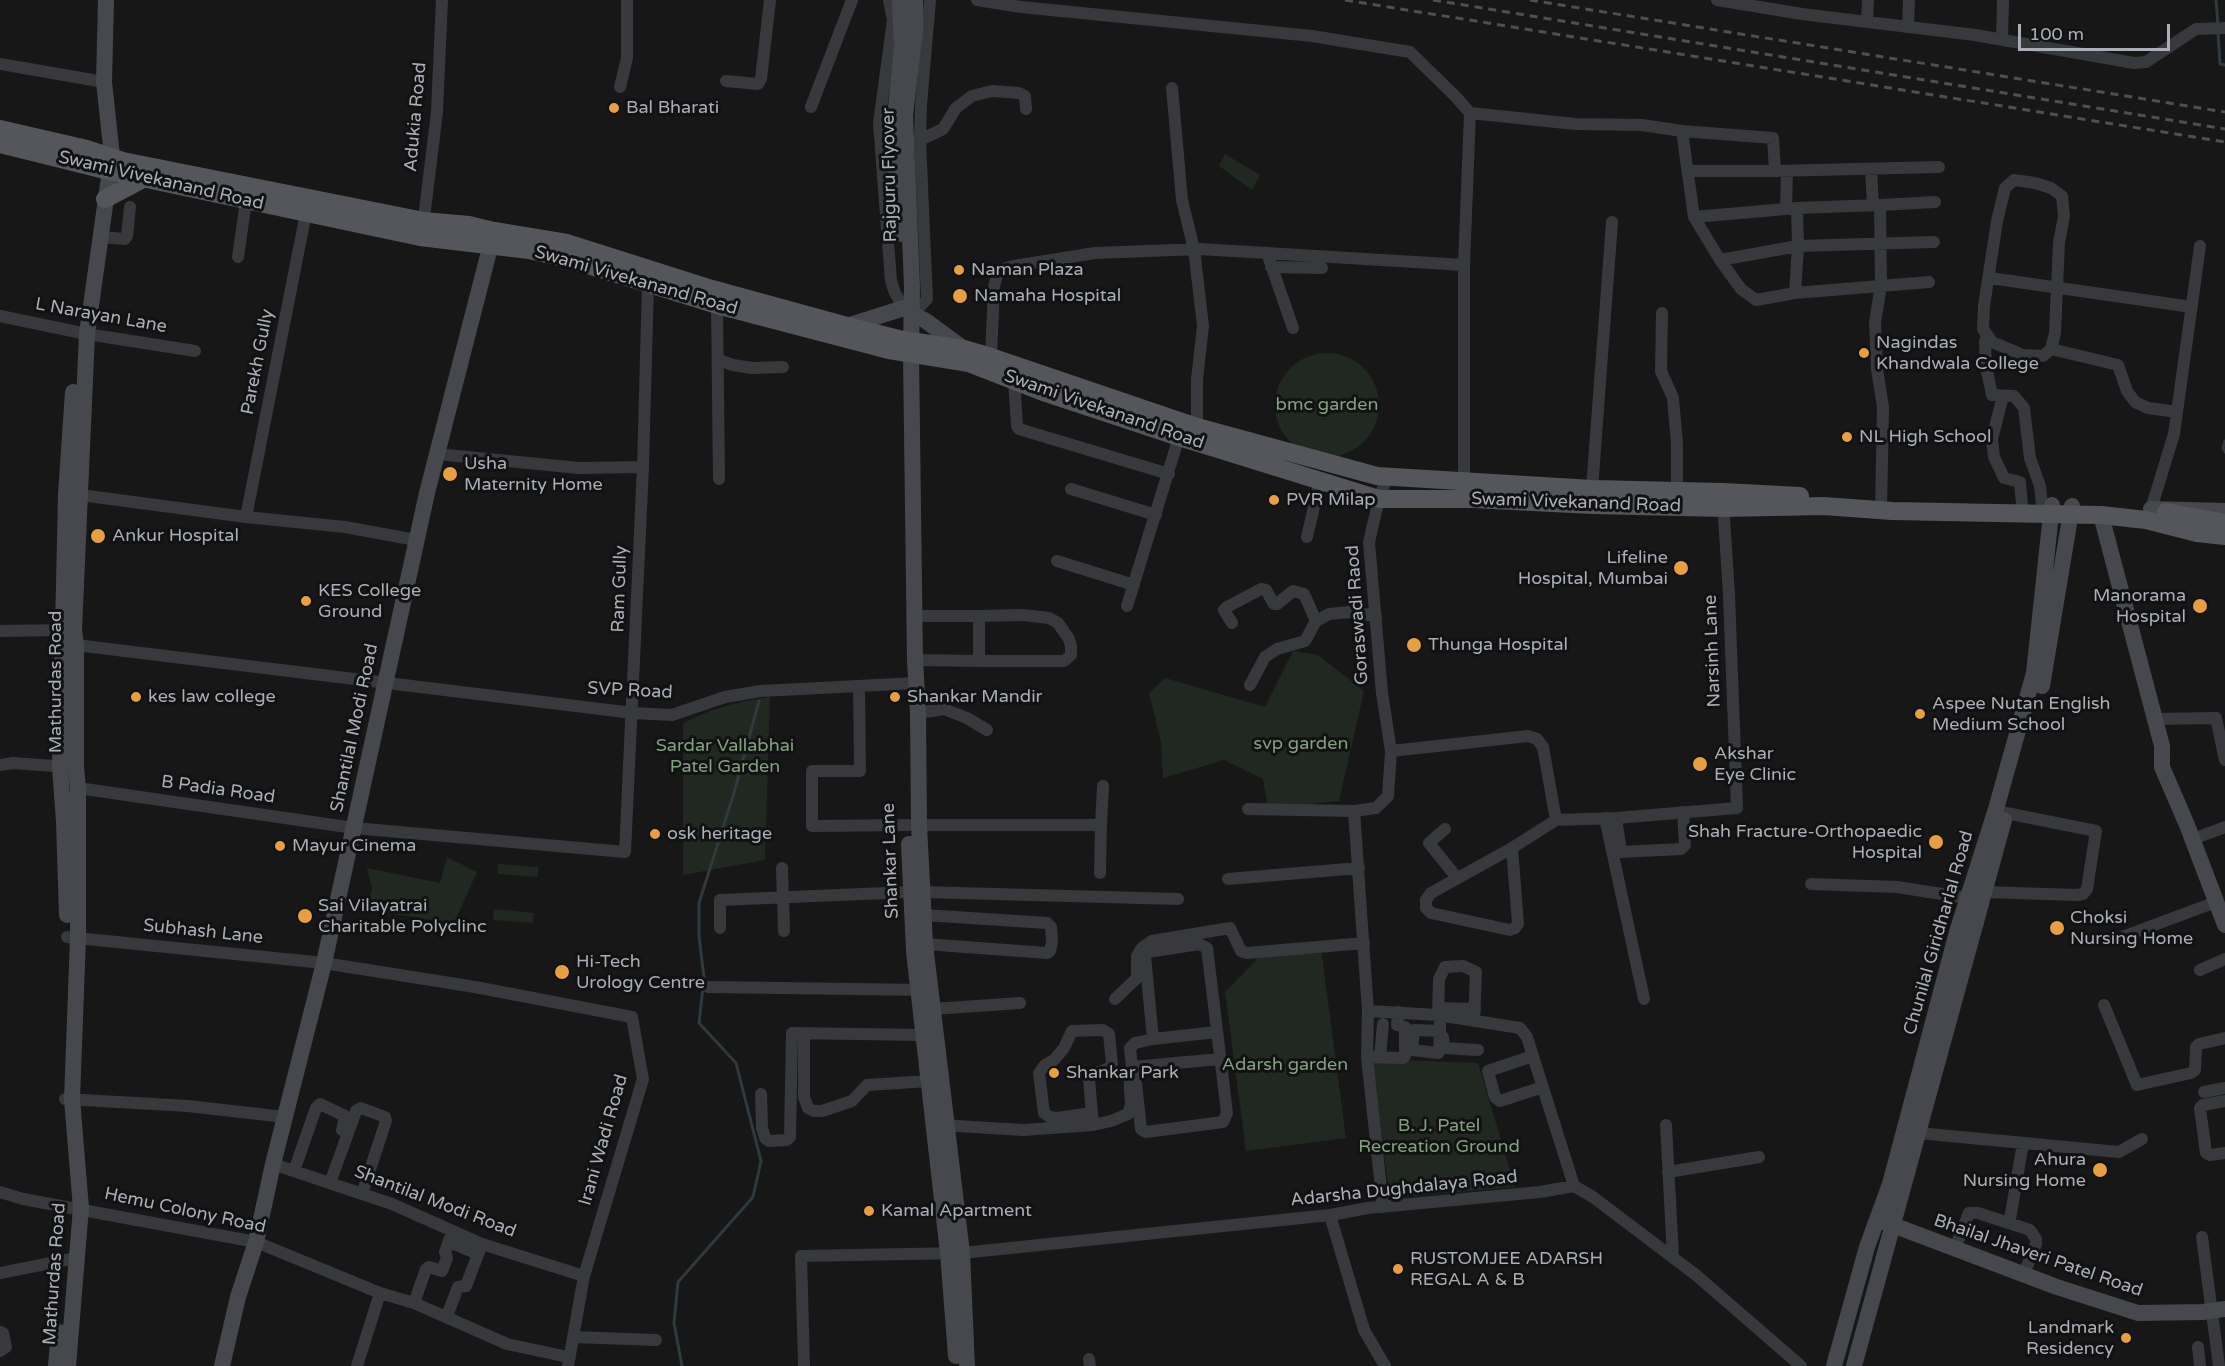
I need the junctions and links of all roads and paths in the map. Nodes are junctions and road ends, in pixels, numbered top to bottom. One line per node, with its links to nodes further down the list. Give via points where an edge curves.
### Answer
1 (106, 0): 22 (street, Mathurdas Road)
2 (442, 0): 47 (street, Adukia Road, via 437,112)
3 (627, 0): 23 (street, via 627,58)
4 (770, 0): 21 (street, via 761,79 758,84)
5 (852, 0): 25 (street)
6 (889, 0): 68 (street, via 893,20 879,123 891,281)
7 (900, 0): 63 (street, Rajguru Flyover, via 902,48 895,143)
8 (915, 0): 63 (street, Rajguru Flyover, via 905,115)
9 (930, 0): 30 (street)
10 (977, 0): 27 (street, via 1312,36 1410,52)
11 (1717, 0): 15 (street)
12 (1868, 0): 16 (street)
13 (1909, 0): 17 (street)
14 (2003, 0): 19 (street)
15 (1738, 2): 16 (street)
16 (1867, 22): 17 (street)
17 (1908, 27): 19 (street)
18 (2225, 28): 19 (street, via 2196,29 2146,62 2134,63)
19 (2002, 40)
20 (0, 64): 22 (street)
21 (726, 81)
22 (104, 82): 32 (street, Mathurdas Road)
23 (620, 87)
24 (1172, 88): 54 (street, via 1182,200)
25 (811, 107)
26 (1026, 109): 30 (street, via 1025,96 1019,93 992,91 972,96 956,108 943,129)
27 (1470, 113): 29 (street); 58 (street)
28 (0, 129): 32 (main road, Swami Vivekanand Road, via 87,149)
29 (1682, 131): 35 (street); 36 (street, via 1773,138)
30 (920, 140): 68 (street, via 927,299 923,306)
31 (0, 144): 32 (main road, Swami Vivekanand Road)
32 (106, 158): 37 (main road, Swami Vivekanand Road); 38 (street, Mathurdas Road); 47 (main road, Swami Vivekanand Road); 73 (street)
33 (1939, 167): 34 (street)
34 (1871, 169): 36 (street); 41 (street)
35 (1689, 171): 36 (street); 45 (street)
36 (1781, 171): 43 (street)
37 (143, 179): 38 (main road); 39 (main road, Swami Vivekanand Road)
38 (105, 199): 48 (street, Mathurdas Road)
39 (246, 201): 44 (main road, Swami Vivekanand Road); 55 (street)
40 (1935, 202): 41 (street)
41 (1876, 205): 43 (street); 51 (street)
42 (130, 207): 48 (street, via 125,239)
43 (1792, 208): 45 (street); 52 (street)
44 (306, 213): 47 (main road, Swami Vivekanand Road); 108 (street, Parekh Gully)
45 (1694, 216): 57 (street)
46 (1612, 222): 95 (street)
47 (422, 229): 49 (main road, Swami Vivekanand Road)
48 (100, 237): 73 (street, Mathurdas Road)
49 (492, 238): 61 (main road, Swami Vivekanand Road); 71 (main road, Swami Vivekanand Road, via 567,243); 87 (street, Shantilal Modi Road)
50 (1934, 242): 51 (street)
51 (1881, 243): 52 (street); 62 (street)
52 (1798, 246): 57 (street); 65 (street)
53 (2200, 246): 67 (street)
54 (1194, 249): 56 (street); 79 (street, via 1095,253 998,270); 85 (street, via 1203,326)
55 (238, 257)
56 (1273, 260): 58 (street, via 1322,266); 72 (street)
57 (1720, 260): 65 (street, via 1741,289 1756,300)
58 (1464, 265): 93 (street)
59 (1990, 278): 64 (street); 64 (street, via 1996,221 2005,188 2014,180 2043,186 2062,196); 74 (street, via 1984,306 1983,328)
60 (1929, 282): 62 (street)
61 (648, 284): 66 (main road, Swami Vivekanand Road); 88 (street, Ram Gully)
62 (1881, 285): 65 (street); 100 (street, via 1875,323 1883,407)
63 (908, 286): 68 (street, Rajguru Flyover)
64 (2058, 288): 67 (street); 76 (street)
65 (1795, 293)
66 (717, 305): 75 (main road, Swami Vivekanand Road); 80 (street)
67 (2192, 307): 84 (street)
68 (908, 311): 71 (street); 75 (street, Rajguru Flyover); 77 (street)
69 (1662, 313): 96 (street, via 1661,371 1673,398)
70 (0, 316): 73 (street, L Narayan Lane)
71 (847, 326): 75 (main road, Swami Vivekanand Road)
72 (1293, 328)
73 (82, 333): 78 (street, L Narayan Lane); 97 (street, Mathurdas Road)
74 (1987, 334): 76 (street, via 1992,342 2022,355 2043,356); 83 (street, via 1986,366 1992,395)
75 (907, 347): 77 (main road, Swami Vivekanand Road); 82 (main road, Swami Vivekanand Road); 116 (street, Shankar Lane); 126 (street, Shankar Lane)
76 (2050, 349): 84 (street, via 2118,365 2135,402)
77 (964, 350): 79 (main road, Swami Vivekanand Road)
78 (195, 351)
79 (991, 357): 85 (main road, Swami Vivekanand Road)
80 (719, 360): 81 (street, via 733,366); 91 (street)
81 (783, 368)
82 (1014, 380): 86 (main road, Swami Vivekanand Road); 89 (street, via 1019,429)
83 (2003, 396): 101 (street, via 1992,439 1994,457 2004,478 2020,482); 102 (street, via 2014,396 2024,408 2030,458)
84 (2177, 412): 103 (street)
85 (1197, 428): 90 (main road, Swami Vivekanand Road)
86 (1179, 437): 89 (street); 92 (main road, Swami Vivekanand Road)
87 (437, 454): 88 (street, via 579,468); 112 (street, Shantilal Modi Road)
88 (643, 467): 129 (street, Ram Gully)
89 (1169, 474): 107 (street)
90 (1387, 477): 93 (main road, Swami Vivekanand Road); 98 (street, Goraswadi Raod)
91 (719, 479)
92 (1320, 481): 98 (main road, Swami Vivekanand Road); 111 (street)
93 (1464, 481): 95 (main road, Swami Vivekanand Road)
94 (1071, 489): 107 (street)
95 (1592, 489): 96 (main road, Swami Vivekanand Road)
96 (1677, 491): 99 (main road, Swami Vivekanand Road)
97 (73, 494): 108 (street); 122 (street, Mathurdas Road)
98 (1379, 499): 99 (main road, Swami Vivekanand Road, via 1593,505); 118 (street, Goraswadi Raod, via 1369,542)
99 (1723, 500): 100 (main road, Swami Vivekanand Road); 142 (street, Narsinh Lane, via 1737,808)
100 (1882, 505): 101 (main road, Swami Vivekanand Road); 102 (main road, Swami Vivekanand Road)
101 (2022, 505): 102 (main road, Swami Vivekanand Road)
102 (2049, 508): 104 (main road, Swami Vivekanand Road); 160 (street, Chunilal Giridharlal Road, via 2034,673 1996,809)
103 (2151, 509): 104 (main road, Swami Vivekanand Road); 105 (street, Swami Vivekanand Road); 109 (main road, Swami Vivekanand Road)
104 (2072, 510): 106 (main road, Swami Vivekanand Road); 143 (street, Chunilal Giridharlal Road, via 2045,676)
105 (2225, 511)
106 (2101, 514): 110 (main road, Swami Vivekanand Road); 131 (street)
107 (1156, 515): 114 (street)
108 (246, 517): 112 (street, via 345,527)
109 (2225, 524)
110 (2225, 536)
111 (1307, 537)
112 (416, 540): 125 (street, Shantilal Modi Road)
113 (1057, 561): 114 (street)
114 (1134, 585): 115 (street)
115 (1127, 606)
116 (915, 616): 117 (street); 123 (street, Shankar Lane)
117 (979, 616): 124 (street); 124 (street, via 1048,618 1065,633 1071,655 1064,660)
118 (1376, 616): 119 (street, via 1350,612 1329,614); 133 (street, Goraswadi Raod)
119 (1316, 621): 120 (street, via 1304,594 1293,591 1274,604 1266,590 1261,589 1224,610); 127 (street, via 1305,640 1265,657)
120 (1232, 623)
121 (0, 631): 122 (street, SVP Road)
122 (71, 635): 125 (street, SVP Road); 136 (street, Mathurdas Road)
123 (915, 660): 124 (street); 126 (street, Shankar Lane)
124 (979, 661)
125 (386, 682): 129 (street, SVP Road); 149 (street, Shantilal Modi Road)
126 (912, 684): 128 (street, SVP Road); 130 (street, Shankar Lane); 146 (street, Shankar Lane)
127 (1250, 685)
128 (859, 686): 129 (street, SVP Road, via 761,691 725,697 672,715); 146 (street, via 860,771 812,771 812,826)
129 (633, 713): 149 (street, Ram Gully, via 625,852)
130 (918, 713): 132 (street, via 944,709); 146 (street, Shankar Lane)
131 (2155, 719): 135 (street, via 2216,718); 151 (street, via 2162,746 2162,767)
132 (987, 730)
133 (1391, 751): 141 (street, Goraswadi Raod, via 1388,796 1376,808); 145 (street, via 1528,736 1538,739 1543,747)
134 (0, 758): 136 (street)
135 (2225, 760)
136 (68, 763): 137 (street); 139 (street, Mathurdas Road); 169 (street, via 64,822)
137 (0, 765)
138 (1103, 786): 147 (street)
139 (78, 788): 149 (street, B Padia Road); 169 (street, Mathurdas Road)
140 (1248, 809): 141 (street, Goraswadi Raod)
141 (1354, 811): 154 (street)
142 (1683, 812): 144 (street); 144 (street, via 1685,845 1681,849 1621,852)
143 (2006, 813): 160 (street, Chunilal Giridharlal Road); 160 (street, via 2096,831 2087,889 2077,895)
144 (1611, 818): 145 (street); 179 (street)
145 (1556, 820): 152 (street)
146 (914, 825): 147 (street); 159 (street, Shankar Lane)
147 (1101, 825): 155 (street)
148 (2225, 827): 151 (street)
149 (354, 828): 174 (street, Shantilal Modi Road)
150 (1445, 829): 156 (street, via 1429,843)
151 (2193, 839): 163 (street)
152 (1512, 848): 156 (street); 156 (street, via 1518,924 1515,928 1431,913 1426,900 1431,893)
153 (782, 868): 161 (street)
154 (1359, 868): 157 (street); 171 (street)
155 (1100, 873)
156 (1457, 878)
157 (1228, 879)
158 (1811, 884): 160 (street, via 1897,887)
159 (916, 892): 161 (street); 162 (street); 164 (street, Shankar Lane); 177 (street, Shankar Lane)
160 (1978, 897): 211 (street, Chunilal Giridharlal Road); 227 (street, Chunilal Giridharlal Road, via 1957,932 1890,1184)
161 (783, 898): 167 (street, via 720,900); 168 (street)
162 (1178, 899)
163 (2217, 904): 165 (street); 166 (street); 170 (street)
164 (924, 915): 172 (street, Shankar Lane); 172 (street, via 1047,923 1052,934 1047,953)
165 (2193, 917)
166 (2225, 925)
167 (720, 928)
168 (784, 931)
169 (72, 937): 174 (street, Subhash Lane); 205 (street, Mathurdas Road)
170 (2121, 937)
171 (1364, 943): 178 (street, via 1247,953 1241,951 1230,928 1152,940 1137,956 1137,978); 183 (street)
172 (925, 944): 177 (street, Shankar Lane)
173 (2225, 959): 175 (street)
174 (324, 963): 207 (street, Shantilal Modi Road); 238 (street, Irani Wadi Road, via 632,1017 644,1079)
175 (2200, 970)
176 (708, 987): 177 (street)
177 (924, 990): 182 (street, Shankar Lane); 192 (street, Shankar Lane)
178 (1115, 999)
179 (1644, 999)
180 (1020, 1003): 182 (street)
181 (2104, 1005): 193 (street, via 2137,1085 2191,1073 2195,1070 2196,1047)
182 (933, 1009): 209 (street, Shankar Lane)
183 (1368, 1011): 187 (street); 197 (street)
184 (1417, 1013): 185 (street); 187 (street); 188 (street)
185 (1440, 1013): 186 (street); 186 (street, via 1439,978 1449,965 1476,972); 189 (street); 195 (street, via 1444,1048)
186 (1474, 1015): 196 (street, via 1520,1028)
187 (1393, 1021): 197 (street); 197 (street, via 1405,1027 1405,1056)
188 (1416, 1030): 189 (street); 189 (street, via 1412,1050 1438,1053)
189 (1440, 1031)
190 (1217, 1032): 194 (street); 194 (street, via 1207,948 1199,944 1148,952 1146,956); 198 (street)
191 (804, 1034): 192 (street); 200 (street, via 804,1097 808,1108 814,1111 852,1101 867,1084); 204 (street, via 792,1033 788,1140 765,1138)
192 (924, 1035): 200 (street, Shankar Lane)
193 (2225, 1038)
194 (1153, 1039): 199 (street, via 1135,1043 1131,1048)
195 (1478, 1050)
196 (1533, 1056): 201 (street); 201 (street, via 1488,1071 1495,1097 1500,1101)
197 (1373, 1057): 223 (street)
198 (1220, 1059): 199 (street); 199 (street, via 1227,1113 1223,1122 1146,1132 1141,1129)
199 (1131, 1067): 208 (street, via 1131,1105 1127,1117)
200 (929, 1081): 209 (street, Shankar Lane)
201 (1543, 1087): 220 (street)
202 (2225, 1088): 203 (street)
203 (2204, 1092)
204 (761, 1094)
205 (68, 1099): 207 (street, via 188,1106); 224 (street, Mathurdas Road)
206 (2225, 1101): 214 (street, via 2200,1108 2206,1153)
207 (285, 1118): 216 (street, Shantilal Modi Road)
208 (1093, 1119): 208 (street, via 1050,1118 1044,1113 1039,1073 1064,1048 1072,1031 1103,1030 1109,1034 1112,1064 1089,1080); 209 (street, via 1023,1130)
209 (940, 1125): 233 (street, Shankar Lane)
210 (1666, 1125): 218 (street)
211 (1918, 1133): 213 (street); 227 (street, Chunilal Giridharlal Road)
212 (2142, 1139): 213 (street, via 2119,1152)
213 (2022, 1143): 226 (street)
214 (2225, 1153)
215 (1759, 1157): 218 (street)
216 (273, 1164): 217 (street, Shantilal Modi Road); 230 (street, Shantilal Modi Road)
217 (295, 1167): 219 (street, Shantilal Modi Road); 219 (street, via 316,1108 322,1104 345,1118)
218 (1668, 1172): 234 (street)
219 (328, 1179): 222 (street, Shantilal Modi Road); 222 (street, via 356,1111 361,1108 385,1117 386,1121)
220 (1574, 1186): 223 (street, Adarsha Dughdalaya Road); 234 (street)
221 (0, 1192): 224 (street, Hemu Colony Road)
222 (363, 1192): 228 (street, Shantilal Modi Road, via 421,1216)
223 (1383, 1207): 225 (street, Adarsha Dughdalaya Road)
224 (77, 1208): 230 (street, Hemu Colony Road); 235 (street, Mathurdas Road)
225 (1330, 1215): 233 (street, Adarsha Dughdalaya Road); 256 (street, via 1364,1330)
226 (2010, 1219)
227 (1884, 1221): 231 (street, Bhailal Jhaveri Patel Road); 258 (street, Chunilal Giridharlal Road); 259 (street, Chunilal Giridharlal Road)
228 (450, 1237): 232 (street, Shantilal Modi Road); 240 (street, via 442,1271 426,1269)
229 (2202, 1237): 241 (street)
230 (256, 1242): 239 (street, Hemu Colony Road); 251 (street, Shantilal Modi Road)
231 (1955, 1248): 237 (street, Bhailal Jhaveri Patel Road); 237 (street, via 1969,1213 2030,1230 2036,1244)
232 (480, 1249): 238 (street, Shantilal Modi Road); 242 (street, via 466,1286 458,1287)
233 (955, 1253): 253 (street, Adarsha Dughdalaya Road, via 801,1256); 254 (street, Shankar Lane); 255 (street, Shankar Lane)
234 (1673, 1257): 257 (street)
235 (71, 1259): 236 (street); 249 (street); 250 (street, Mathurdas Road)
236 (0, 1273)
237 (2024, 1274): 241 (street, Bhailal Jhaveri Patel Road, via 2138,1313)
238 (584, 1276): 244 (street, Irani Wadi Road)
239 (380, 1293): 240 (street, Hemu Colony Road); 252 (street)
240 (414, 1303): 242 (street, Hemu Colony Road)
241 (2218, 1310): 261 (street)
242 (447, 1316): 248 (street, Hemu Colony Road, via 507,1344)
243 (0, 1332): 247 (street, via 6,1347)
244 (573, 1337): 245 (street); 248 (street, Irani Wadi Road)
245 (656, 1340)
246 (2198, 1347): 260 (street)
247 (0, 1351)
248 (568, 1362)
249 (56, 1366)
250 (68, 1366)
251 (222, 1366)
252 (357, 1366)
253 (804, 1366)
254 (956, 1366)
255 (967, 1366)
256 (1385, 1366)
257 (1802, 1366)
258 (1834, 1366)
259 (1854, 1366)
260 (2200, 1366)
261 (2219, 1366)

